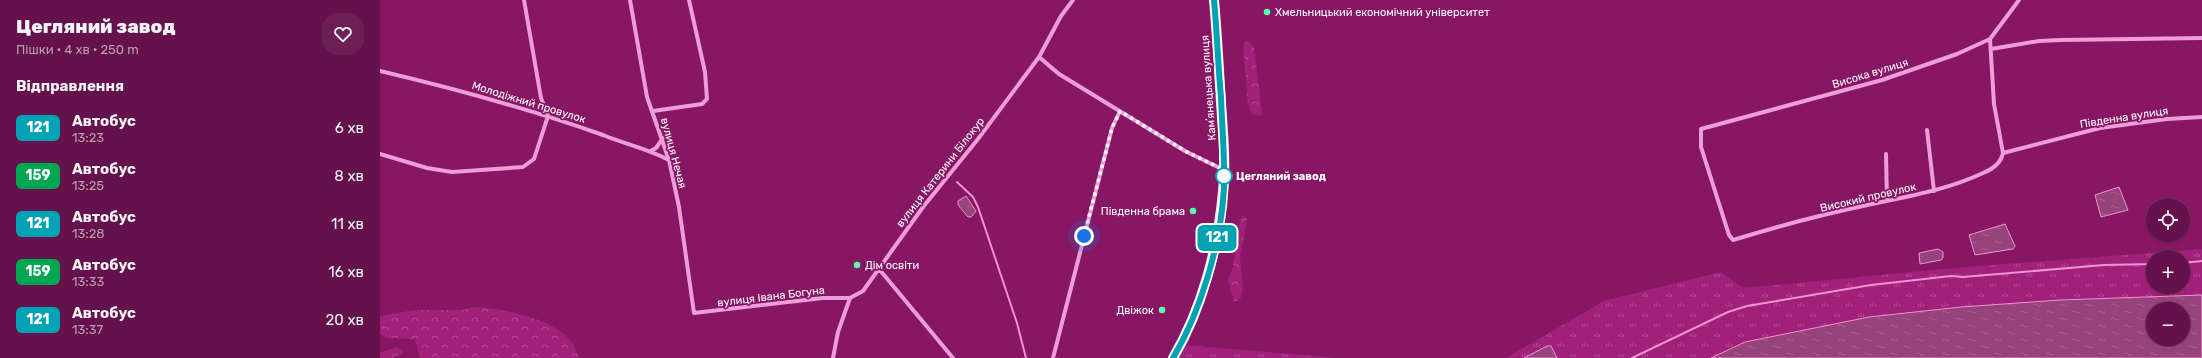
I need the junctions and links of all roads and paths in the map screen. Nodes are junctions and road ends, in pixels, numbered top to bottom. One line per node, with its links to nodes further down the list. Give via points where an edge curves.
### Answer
1 (524, 0): 14 (street, via 541,98)
2 (630, 0): 12 (street, вулиця Нечая, via 647,97)
3 (689, 0): 12 (street, via 705,72 707,99 702,104)
4 (1073, 0): 10 (street, вулиця Катерини Білокур, via 1061,16)
5 (1214, 0): 24 (main road, Камʼянецька вулиця)
6 (2019, 0): 8 (street, Висока вулиця)
7 (2202, 38): 9 (street, via 2039,41)
8 (1990, 39): 9 (street); 16 (street, Висока вулиця, via 1957,54 1882,80)
9 (1991, 49): 20 (street, via 1994,104)
10 (1039, 57): 13 (street, via 1059,74); 27 (street, вулиця Катерини Білокур, via 923,207)
11 (380, 71): 14 (street, Молодіжний провулок)
12 (654, 111): 18 (street, вулиця Нечая)
13 (1120, 111): 24 (street, via 1185,151); 32 (street, via 1112,128)
14 (548, 116): 19 (street, Молодіжний провулок); 21 (street, via 534,159 523,167 452,172 427,168)
15 (2202, 117): 20 (street, Південна вулиця, via 2100,128)
16 (1707, 128): 26 (street, Високий провулок, via 1701,129 1701,147 1729,235 1733,240)
17 (1927, 130): 25 (street)
18 (663, 138): 19 (street); 23 (street, вулиця Нечая)
19 (651, 151): 23 (street, Молодіжний провулок)
20 (2003, 153): 25 (street, Високий провулок, via 2001,160 1984,173)
21 (380, 154)
22 (1886, 154): 26 (street)
23 (669, 160): 29 (street, вулиця Нечая)
24 (1224, 170): 33 (main road, Камʼянецька вулиця, via 1221,214 1215,246 1185,336)
25 (1934, 191): 26 (street, Високий провулок)
26 (1887, 201)
27 (879, 269): 28 (street, вулиця Катерини Білокур, via 863,291); 31 (street)
28 (850, 298): 29 (street, вулиця Івана Богуна, via 823,298); 30 (street, via 838,332)
29 (694, 313)
30 (833, 358)
31 (952, 358)
32 (1053, 358)
33 (1173, 358)

